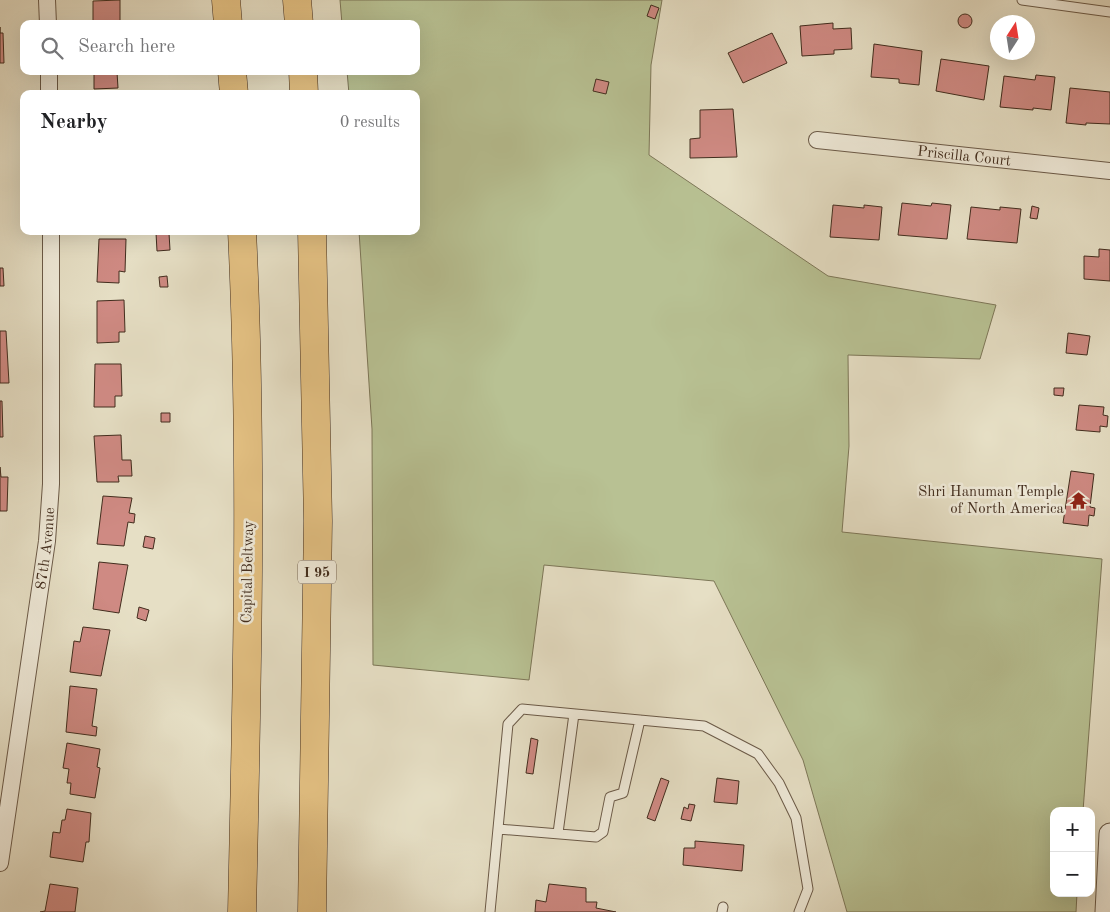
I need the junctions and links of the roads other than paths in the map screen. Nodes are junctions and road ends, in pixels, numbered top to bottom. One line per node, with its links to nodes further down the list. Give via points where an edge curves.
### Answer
1 (47, 0): 6 (street)
2 (226, 0): 7 (highway)
3 (298, 0): 8 (highway)
4 (1022, 0): 5 (lane)
5 (1110, 12)
6 (48, 20)
7 (228, 20)
8 (299, 20)
9 (48, 75): 12 (street)
10 (232, 75): 13 (highway)
11 (303, 75): 14 (highway)
12 (49, 90)
13 (234, 90)
14 (304, 90)
15 (817, 140): 16 (street, Priscilla Court)
16 (1110, 171)
17 (51, 235): 25 (street, 87th Avenue, via 52,484 47,541)
18 (242, 235): 27 (highway, Capital Beltway, via 248,522)
19 (312, 235): 28 (highway, I 95, via 318,521)
20 (574, 714): 21 (lane); 22 (lane, via 522,709 508,724); 23 (lane)
21 (640, 720): 23 (lane, via 623,793 610,797 603,832 596,836); 30 (lane, via 704,726 758,754 779,783 796,818 808,889)
22 (498, 829): 23 (lane); 29 (lane)
23 (558, 833)
24 (1110, 834): 26 (street)
25 (0, 863)
26 (1108, 870): 31 (street)
27 (242, 912)
28 (312, 912)
29 (490, 912)
30 (799, 912)
31 (1106, 912)

